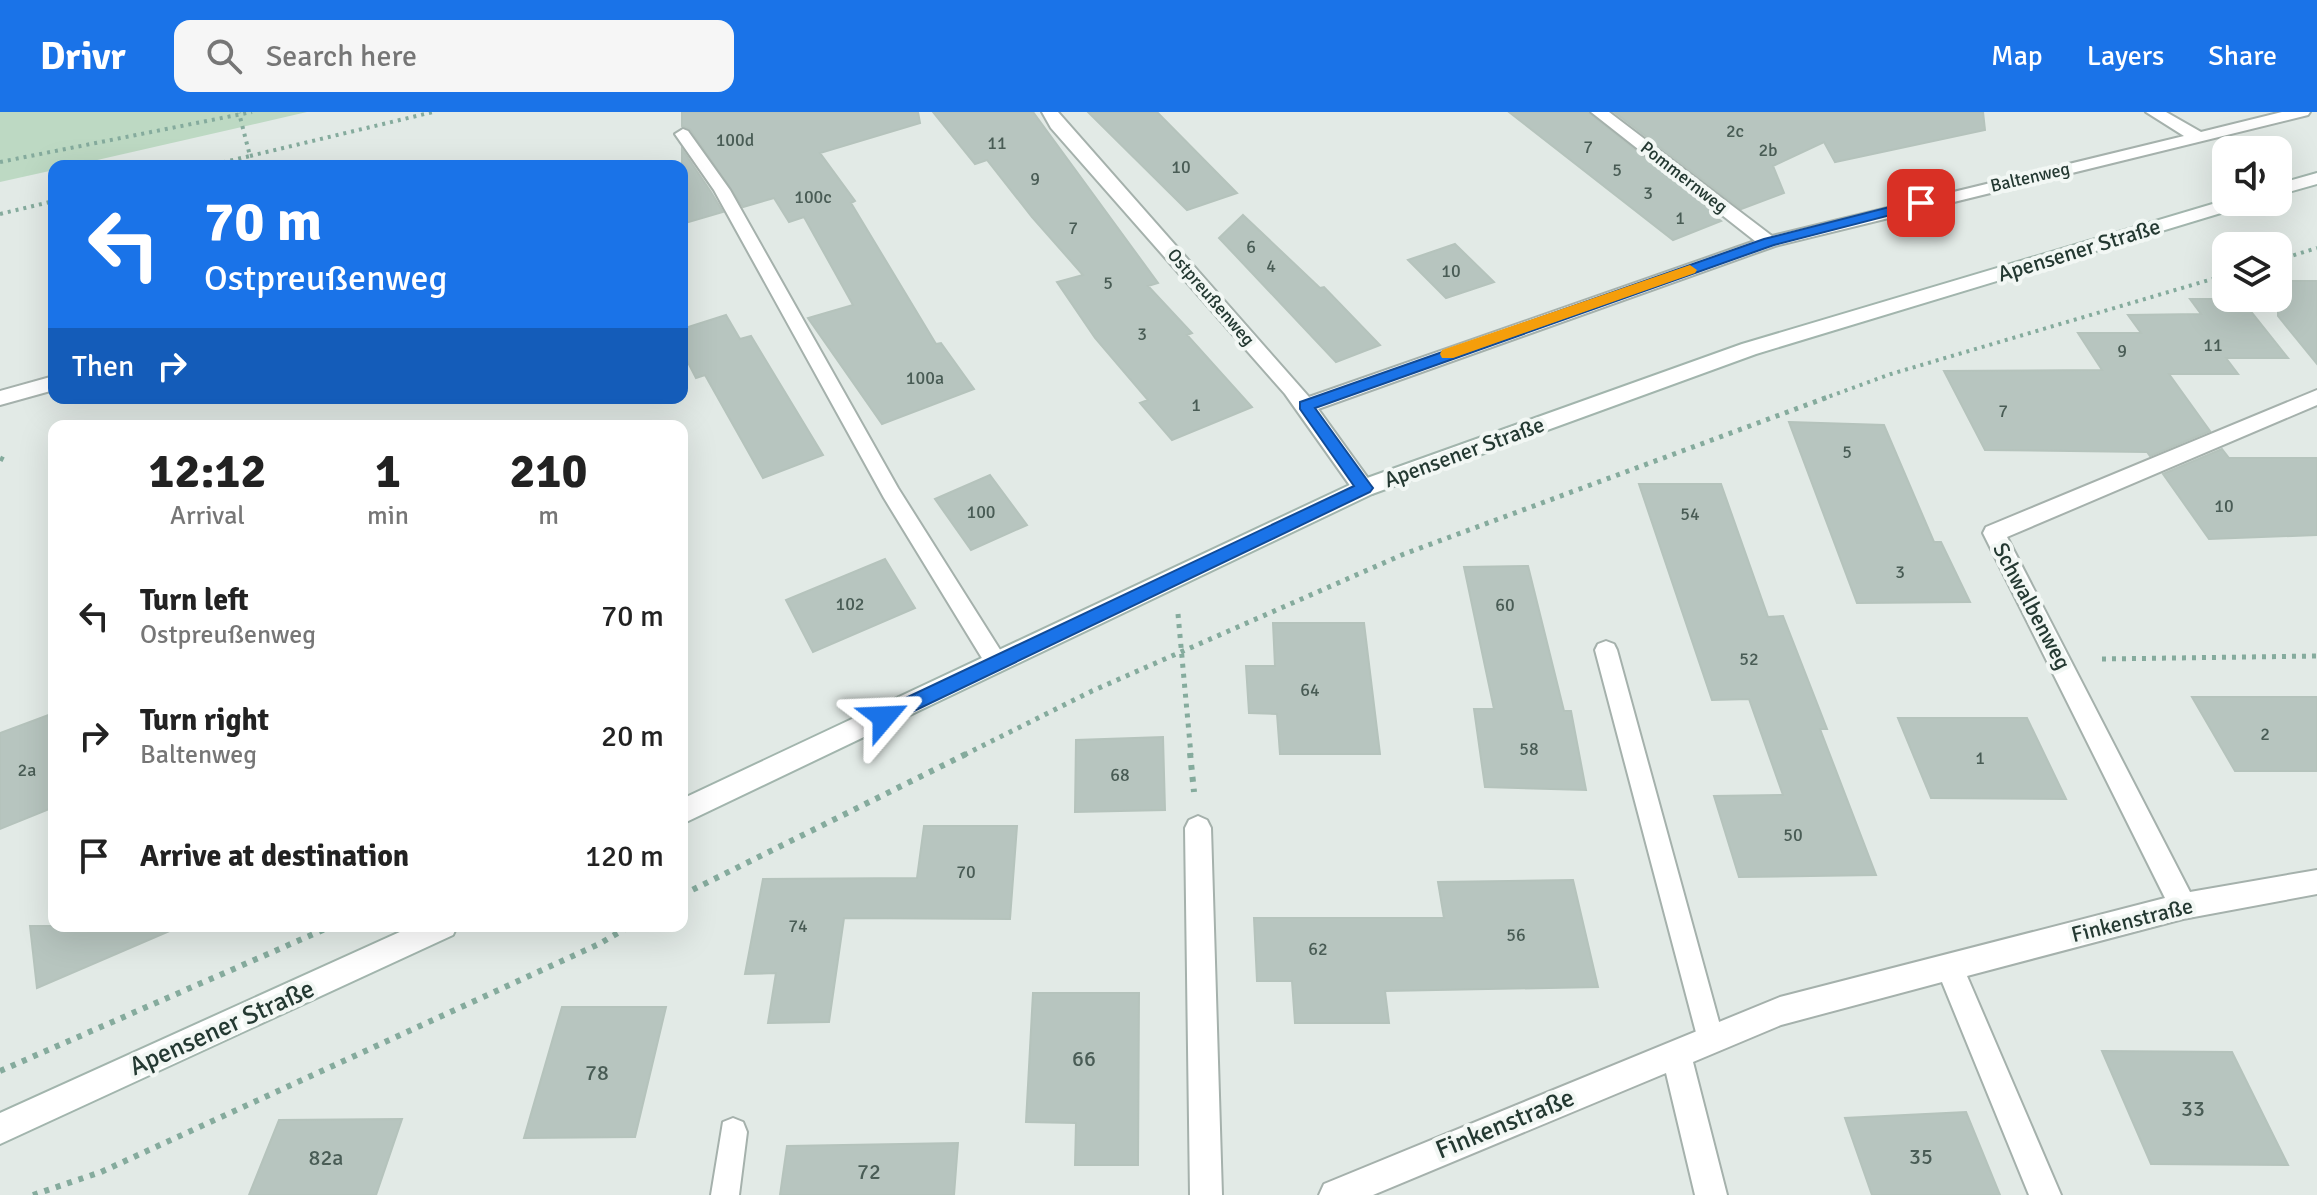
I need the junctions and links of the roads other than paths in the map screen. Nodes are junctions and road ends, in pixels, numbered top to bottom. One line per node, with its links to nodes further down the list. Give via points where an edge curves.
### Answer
1 (1050, 112): 14 (street, Ostpreußenweg)
2 (1599, 112): 10 (street, Pommernweg)
3 (2154, 112): 6 (street)
4 (2302, 112): 6 (street, Baltenweg)
5 (683, 134): 17 (lane, via 722,190 891,493)
6 (2198, 137): 10 (street, Baltenweg)
7 (2317, 178): 8 (street)
8 (2292, 186)
9 (2212, 210): 15 (street, Apensener Straße, via 1749,349)
10 (1769, 242): 14 (street, Baltenweg)
11 (48, 385): 13 (street)
12 (2317, 397): 21 (street, Schwalbenweg, via 1994,533)
13 (0, 398)
14 (1305, 406): 15 (street, Ostpreußenweg)
15 (1364, 488): 17 (street, Apensener Straße)
16 (1606, 650): 24 (lane)
17 (996, 662): 18 (street, Apensener Straße)
18 (688, 809)
19 (1198, 828): 29 (street)
20 (2317, 882): 21 (street, Finkenstraße)
21 (2183, 906): 23 (street, Finkenstraße)
22 (430, 932): 26 (street, Apensener Straße)
23 (1949, 966): 24 (street, Finkenstraße, via 1780,1011); 32 (street)
24 (1711, 1040): 25 (street, Finkenstraße)
25 (1676, 1054): 30 (street, Finkenstraße); 31 (street)
26 (0, 1129)
27 (733, 1132): 28 (lane)
28 (725, 1195)
29 (1206, 1195)
30 (1335, 1195)
31 (1711, 1195)
32 (2045, 1195)

